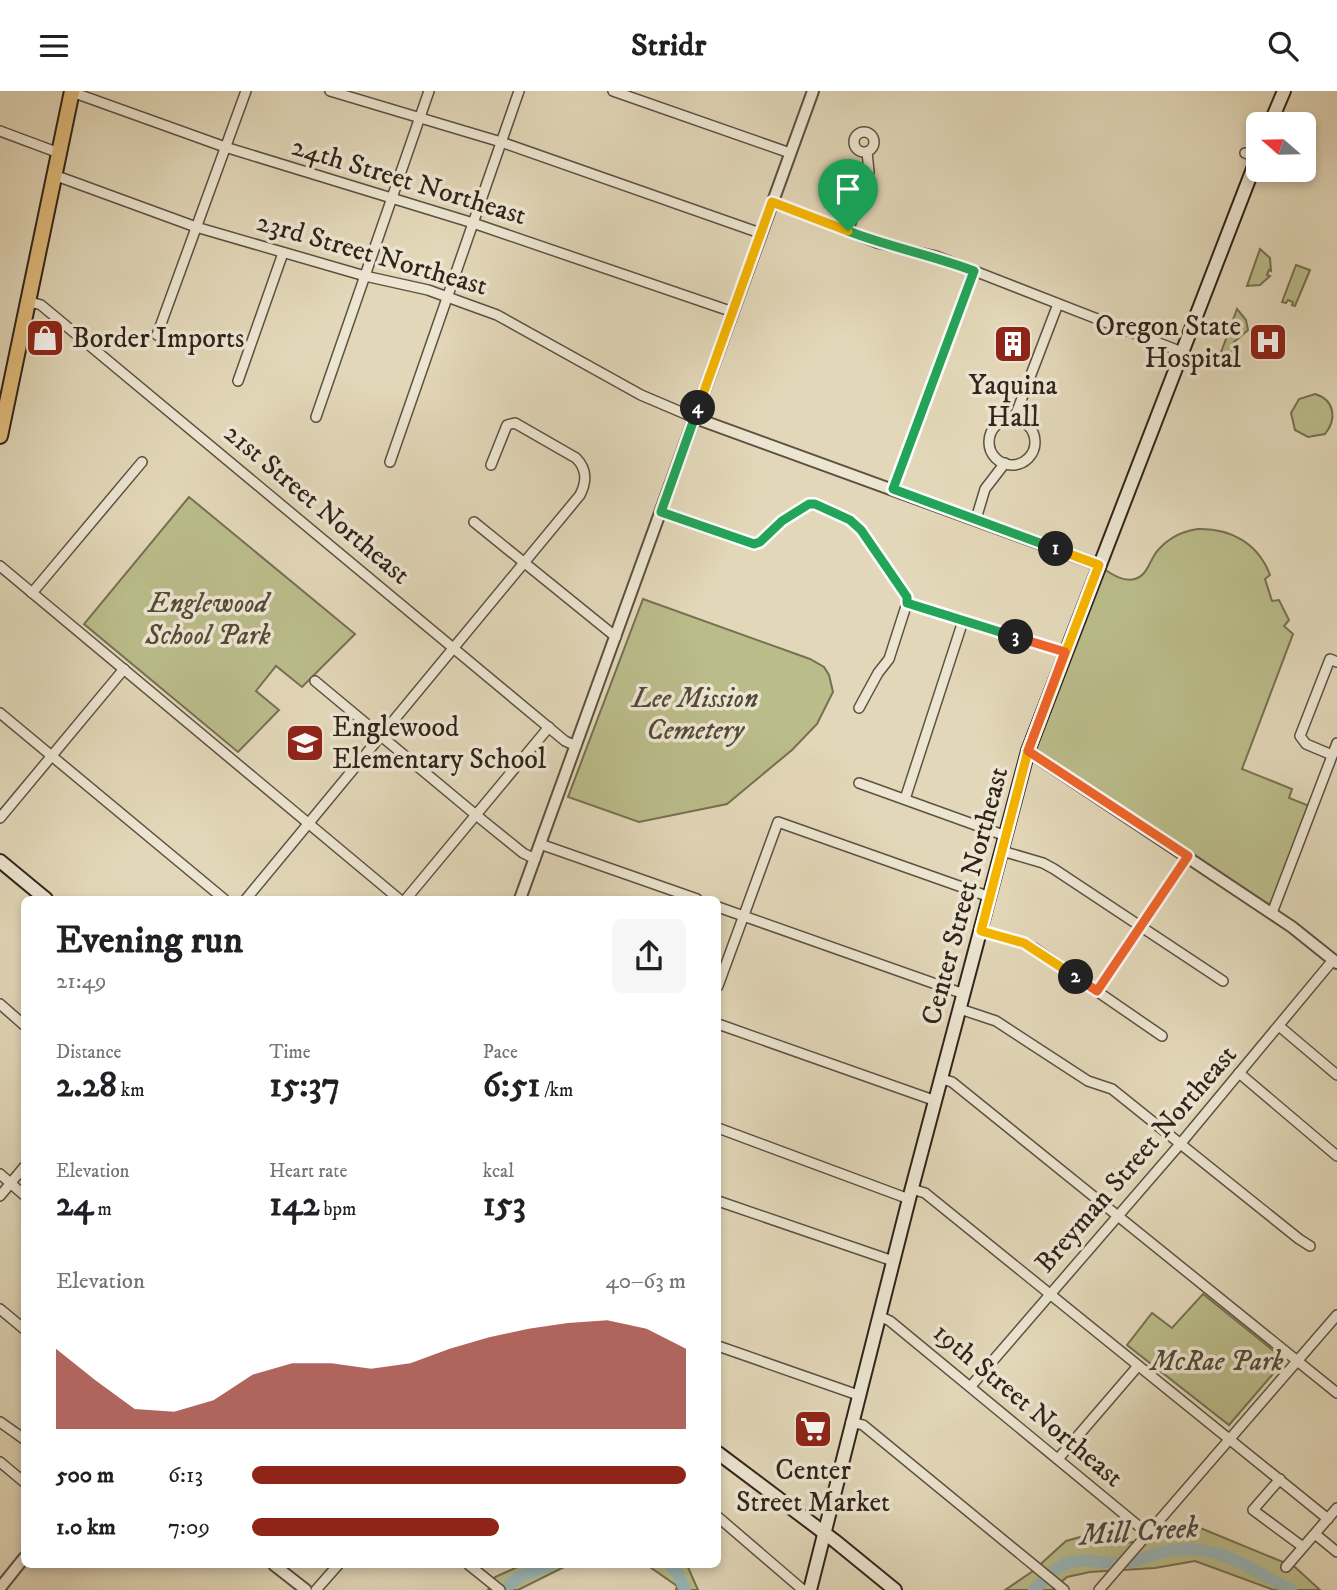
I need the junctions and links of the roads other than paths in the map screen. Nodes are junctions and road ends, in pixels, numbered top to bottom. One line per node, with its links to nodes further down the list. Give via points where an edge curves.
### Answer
1 (72, 91): 13 (street, 24th Street Northeast); 15 (main road)
2 (246, 91): 13 (street)
3 (330, 91): 10 (street)
4 (429, 91): 10 (street)
5 (519, 91): 12 (street)
6 (613, 91): 16 (street)
7 (813, 91): 16 (street)
8 (1283, 91): 9 (main road)
9 (1275, 112)
10 (420, 118): 12 (street); 19 (street)
11 (0, 131): 15 (street)
12 (502, 142): 21 (street); 24 (street)
13 (225, 147): 19 (street, 24th Street Northeast); 22 (street)
14 (867, 152): 23 (street, via 869,172)
15 (59, 153): 17 (main road)
16 (790, 153): 20 (street)
17 (54, 175): 22 (street, 23rd Street Northeast); 29 (main road)
18 (1246, 177): 33 (main road, Center Street Northeast)
19 (392, 199): 21 (street, 24th Street Northeast); 27 (street)
20 (772, 202): 23 (street); 24 (street)
21 (473, 223): 28 (street); 31 (street, 24th Street Northeast)
22 (196, 227): 25 (street, 23rd Street Northeast); 32 (street)
23 (848, 231): 26 (street)
24 (761, 233): 31 (street)
25 (283, 253): 27 (street, 23rd Street Northeast); 34 (street)
26 (974, 271): 30 (street); 44 (street)
27 (365, 276): 28 (street, 23rd Street Northeast); 35 (street)
28 (448, 296): 36 (street, 23rd Street Northeast, via 498,315 641,395); 41 (street)
29 (27, 301): 37 (main road); 55 (street, 21st Street Northeast, via 41,305)
30 (1058, 304): 33 (street); 38 (street)
31 (733, 312): 36 (street)
32 (157, 335)
33 (1182, 352): 49 (main road, Center Street Northeast)
34 (238, 381)
35 (316, 417)
36 (695, 418): 44 (street, 23rd Street Northeast); 45 (street)
37 (1, 419): 39 (main road)
38 (1014, 419): 42 (street, via 1000,422 991,433 993,455); 42 (street, via 1032,431 1033,450 1019,464)
39 (0, 436)
40 (142, 462): 51 (street)
41 (390, 462)
42 (1004, 463): 46 (street, via 980,499)
43 (491, 465): 48 (street, via 510,423 566,451 582,465 585,485 580,495)
44 (893, 489): 46 (street, 23rd Street Northeast)
45 (661, 512): 52 (street, via 754,544 782,521 815,504 861,530); 54 (street)
46 (976, 519): 49 (street, 23rd Street Northeast)
47 (474, 522): 48 (street)
48 (525, 562): 54 (street); 55 (street)
49 (1099, 565): 56 (main road, Center Street Northeast)
50 (0, 566): 51 (street)
51 (32, 593): 58 (street)
52 (907, 603): 53 (street); 60 (street, via 889,659)
53 (963, 621): 56 (street); 70 (street)
54 (616, 637): 65 (street)
55 (454, 648): 62 (street, 21st Street Northeast); 63 (street)
56 (1065, 652): 66 (main road, Center Street Northeast)
57 (1333, 660): 68 (street, via 1300,736 1306,744)
58 (124, 669): 67 (street); 73 (street)
59 (315, 681): 63 (street)
60 (859, 708)
61 (0, 713): 67 (street)
62 (549, 727): 65 (street, 21st Street Northeast); 71 (street)
63 (381, 736): 71 (street); 73 (street)
64 (1337, 743): 68 (street)
65 (576, 746): 75 (street)
66 (1028, 751): 74 (main road, Center Street Northeast); 77 (street)
67 (51, 755): 72 (street); 81 (street)
68 (1332, 755): 89 (street)
69 (859, 782): 70 (street)
70 (905, 799): 74 (street)
71 (475, 815): 78 (street); 84 (street)
72 (0, 818)
73 (308, 824): 82 (street); 83 (street)
74 (1006, 836): 76 (main road, Center Street Northeast)
75 (540, 844): 78 (street); 86 (street)
76 (1002, 851): 87 (main road, Center Street Northeast); 91 (street, via 1043,863)
77 (1188, 856): 89 (street); 91 (street)
78 (535, 859): 85 (street)
79 (0, 861): 80 (main road)
80 (42, 896)
81 (220, 896)
82 (248, 896)
83 (395, 896)
84 (408, 896)
85 (521, 896)
86 (688, 896)
87 (990, 897): 90 (street, via 778,822); 92 (main road, Center Street Northeast)
88 (721, 908): 90 (street)
89 (1272, 913): 93 (street)
90 (743, 916): 94 (street); 97 (street)
91 (1141, 926): 95 (street); 96 (street)
92 (981, 931): 96 (street, via 1024,943); 97 (main road, Center Street Northeast)
93 (1335, 961): 102 (street, Breyman Street Northeast)
94 (721, 978)
95 (1223, 981)
96 (1097, 991): 103 (street)
97 (964, 994): 99 (main road, Center Street Northeast)
98 (1, 1006): 100 (street)
99 (960, 1009): 106 (main road, Center Street Northeast); 109 (street, via 990,1017 1088,1081 1112,1089)
100 (21, 1023)
101 (721, 1025): 107 (street)
102 (1279, 1026): 104 (street, Breyman Street Northeast); 105 (street)
103 (1162, 1036)
104 (1239, 1073): 109 (street, Breyman Street Northeast); 110 (street)
105 (1337, 1075)
106 (942, 1079): 107 (main road, Center Street Northeast); 118 (street, via 952,1082)
107 (936, 1101): 115 (main road, Center Street Northeast)
108 (721, 1129): 115 (street)
109 (1181, 1143): 118 (street, Breyman Street Northeast); 119 (street)
110 (1337, 1156)
111 (21, 1171): 113 (street)
112 (0, 1174): 113 (street)
113 (11, 1183): 114 (street); 116 (street)
114 (21, 1192)
115 (910, 1194): 120 (main road, Center Street Northeast); 121 (street, via 925,1193)
116 (0, 1196)
117 (721, 1202): 120 (street)
118 (1117, 1216): 121 (street, Breyman Street Northeast); 127 (street)
119 (1310, 1246)
120 (893, 1261): 124 (main road, Center Street Northeast)
121 (1049, 1294): 128 (street); 129 (street, Breyman Street Northeast)
122 (0, 1309): 125 (street)
123 (1337, 1315): 127 (street)
124 (879, 1316): 129 (street, 19th Street Northeast); 131 (main road, Center Street Northeast)
125 (21, 1326)
126 (721, 1347): 131 (street)
127 (1298, 1361): 130 (street); 135 (street)
128 (1138, 1366): 135 (street); 137 (street)
129 (971, 1386): 137 (street, 19th Street Northeast)
130 (1337, 1393)
131 (858, 1395): 133 (main road, Center Street Northeast)
132 (0, 1422): 134 (street)
133 (851, 1422): 144 (main road, Center Street Northeast); 155 (street, via 863,1425)
134 (21, 1437)
135 (1230, 1439): 139 (street); 145 (street)
136 (721, 1455): 144 (main road)
137 (1058, 1459): 145 (street, 19th Street Northeast)
138 (0, 1462): 140 (street)
139 (1280, 1479): 142 (street); 147 (street, via 1253,1510)
140 (21, 1480)
141 (1337, 1508): 142 (street)
142 (1328, 1519): 146 (street)
143 (721, 1520): 159 (street)
144 (824, 1533): 160 (main road, Center Street Northeast); 161 (main road)
145 (1147, 1533): 162 (street)
146 (1315, 1534): 147 (street); 148 (street)
147 (1303, 1547): 150 (street)
148 (1337, 1552)
149 (21, 1561): 154 (street)
150 (1286, 1567)
151 (278, 1568): 156 (street)
152 (335, 1568): 157 (street)
153 (473, 1568): 158 (street)
154 (2, 1582)
155 (1060, 1587)
156 (306, 1590)
157 (316, 1590)
158 (500, 1590)
159 (803, 1590)
160 (810, 1590)
161 (895, 1590)
162 (1098, 1590)

